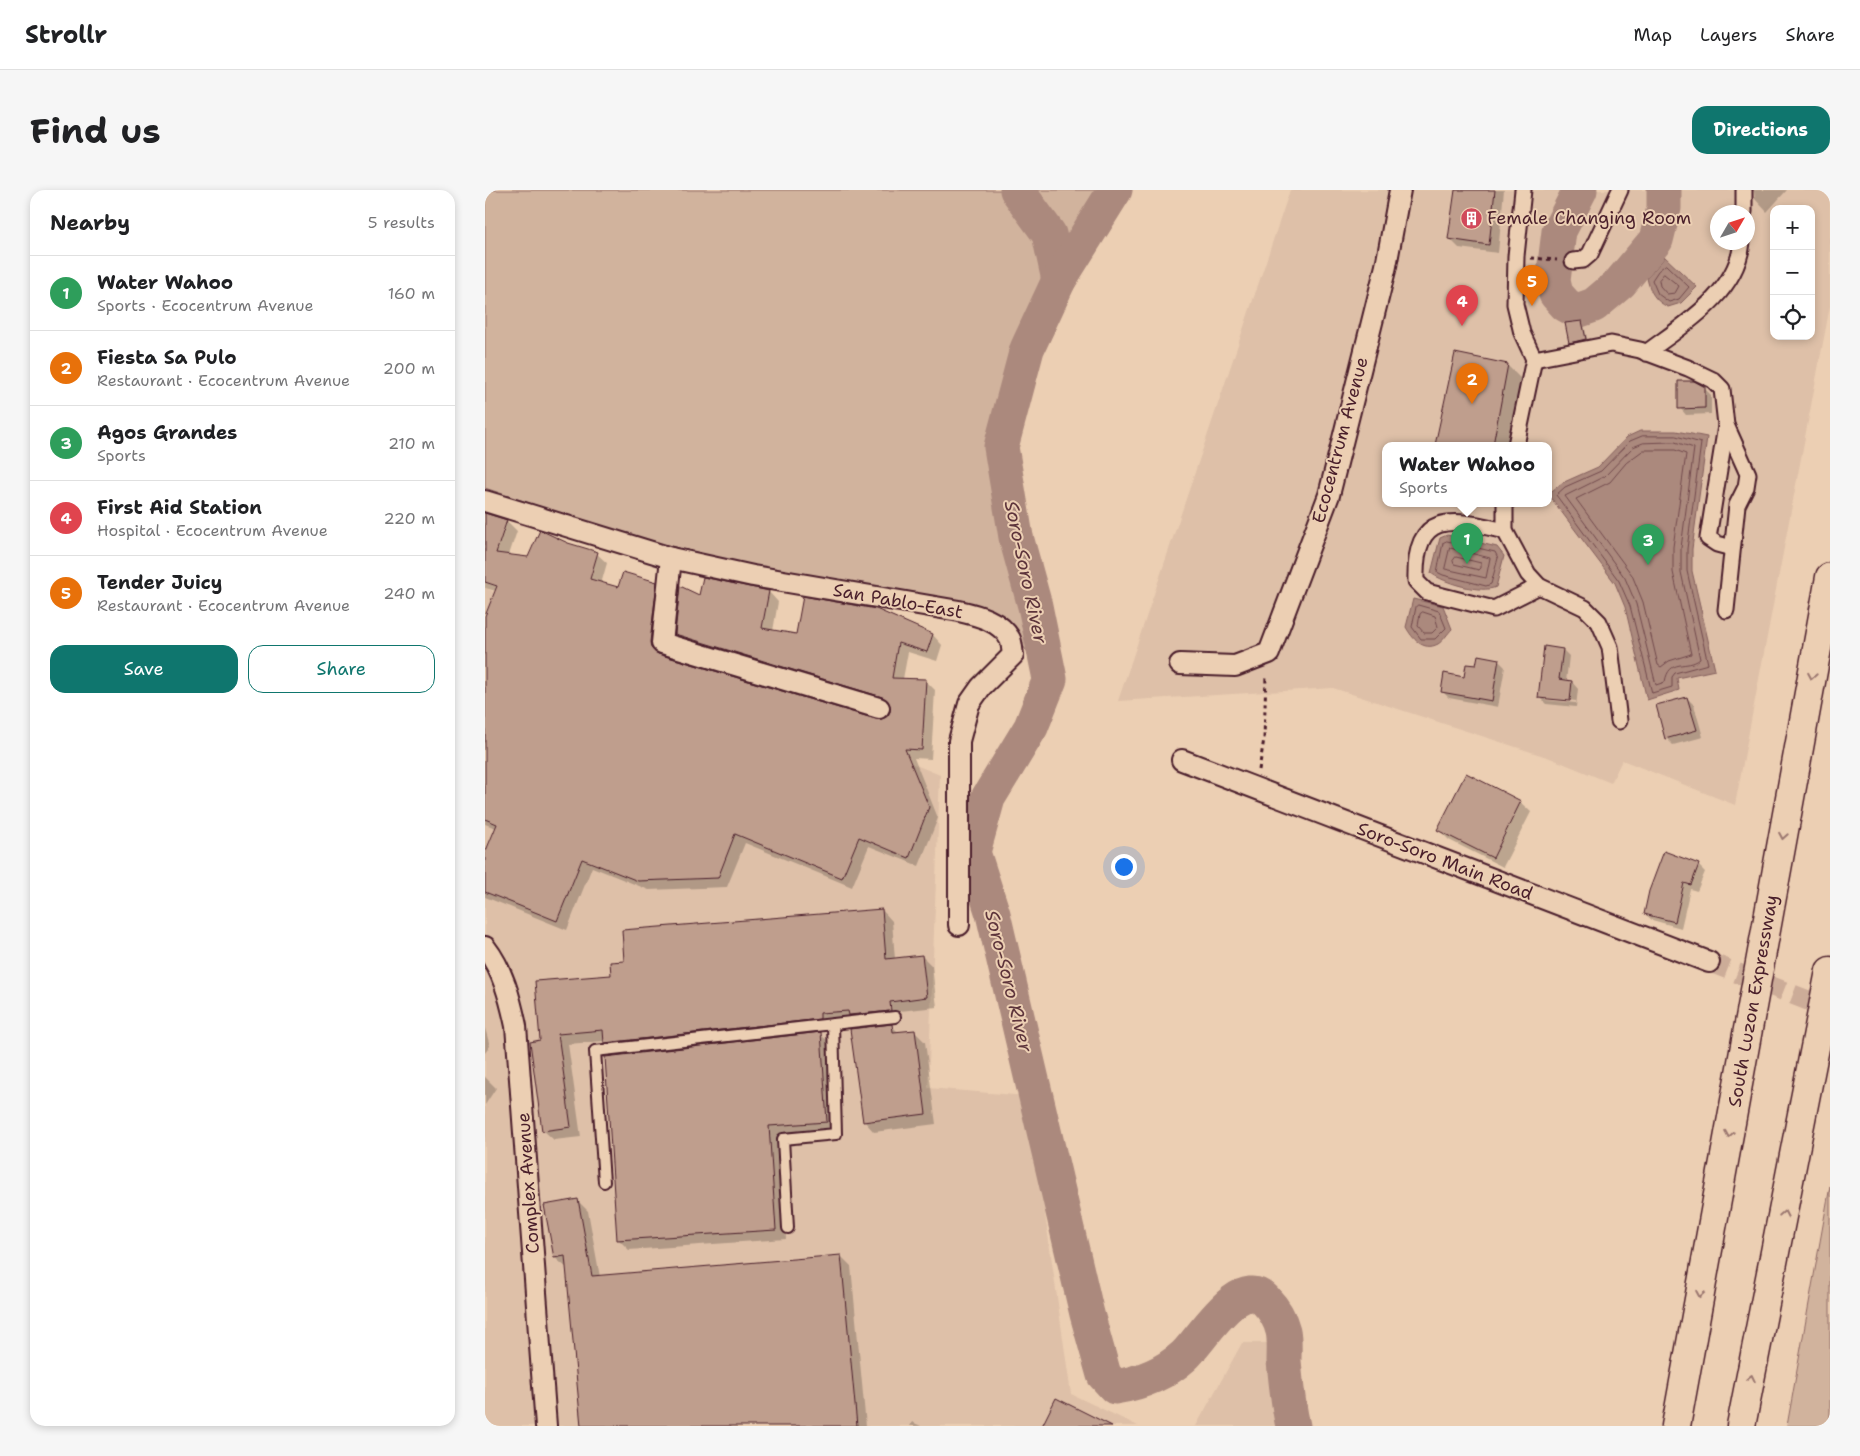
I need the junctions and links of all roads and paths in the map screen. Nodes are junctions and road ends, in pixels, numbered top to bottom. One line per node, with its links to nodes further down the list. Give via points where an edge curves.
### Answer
1 (1400, 190): 21 (street, Ecocentrum Avenue, via 1386,266 1329,495)
2 (1523, 190): 7 (street)
3 (1620, 190): 8 (street, via 1589,254 1583,260)
4 (1744, 190): 5 (street)
5 (1744, 205)
6 (1740, 250): 9 (street, via 1732,274 1707,306)
7 (1515, 256): 8 (path); 10 (street, via 1515,304 1522,333)
8 (1573, 261)
9 (1646, 352): 10 (street, via 1611,344); 11 (street, via 1713,380 1722,389)
10 (1534, 359): 12 (street)
11 (1726, 425): 16 (street, via 1748,474 1746,487 1737,504); 16 (street, via 1708,538)
12 (1517, 442)
13 (485, 500): 17 (street, San Pablo-East)
14 (1505, 507): 15 (street)
15 (1505, 531): 19 (street, via 1517,556); 19 (street, via 1473,523 1450,522 1432,527 1423,537 1418,551 1415,581 1427,592 1494,609)
16 (1732, 548): 20 (street)
17 (671, 558): 23 (street, via 662,643); 27 (street, San Pablo-East, via 753,576 959,610 983,616 1010,640 1013,655 969,704 959,741)
18 (1830, 577): 36 (highway, South Luzon Expressway, one-way to 36)
19 (1539, 586): 24 (street, via 1585,608 1599,622 1610,647)
20 (1726, 610)
21 (1269, 653): 22 (street, via 1235,666); 26 (path, via 1264,739)
22 (1180, 664)
23 (879, 708)
24 (1619, 721)
25 (1182, 760): 26 (street, Soro-Soro Main Road)
26 (1256, 788): 29 (street, Soro-Soro Main Road)
27 (959, 925)
28 (485, 947): 35 (street, Complex Avenue, via 500,972 516,1026)
29 (1709, 962)
30 (1830, 971): 37 (highway, one-way to 30)
31 (895, 1017): 32 (lane)
32 (833, 1024): 33 (lane, via 595,1052); 34 (lane, via 836,1134 783,1139)
33 (603, 1182)
34 (788, 1228)
35 (546, 1426)
36 (1676, 1426)
37 (1741, 1426)

